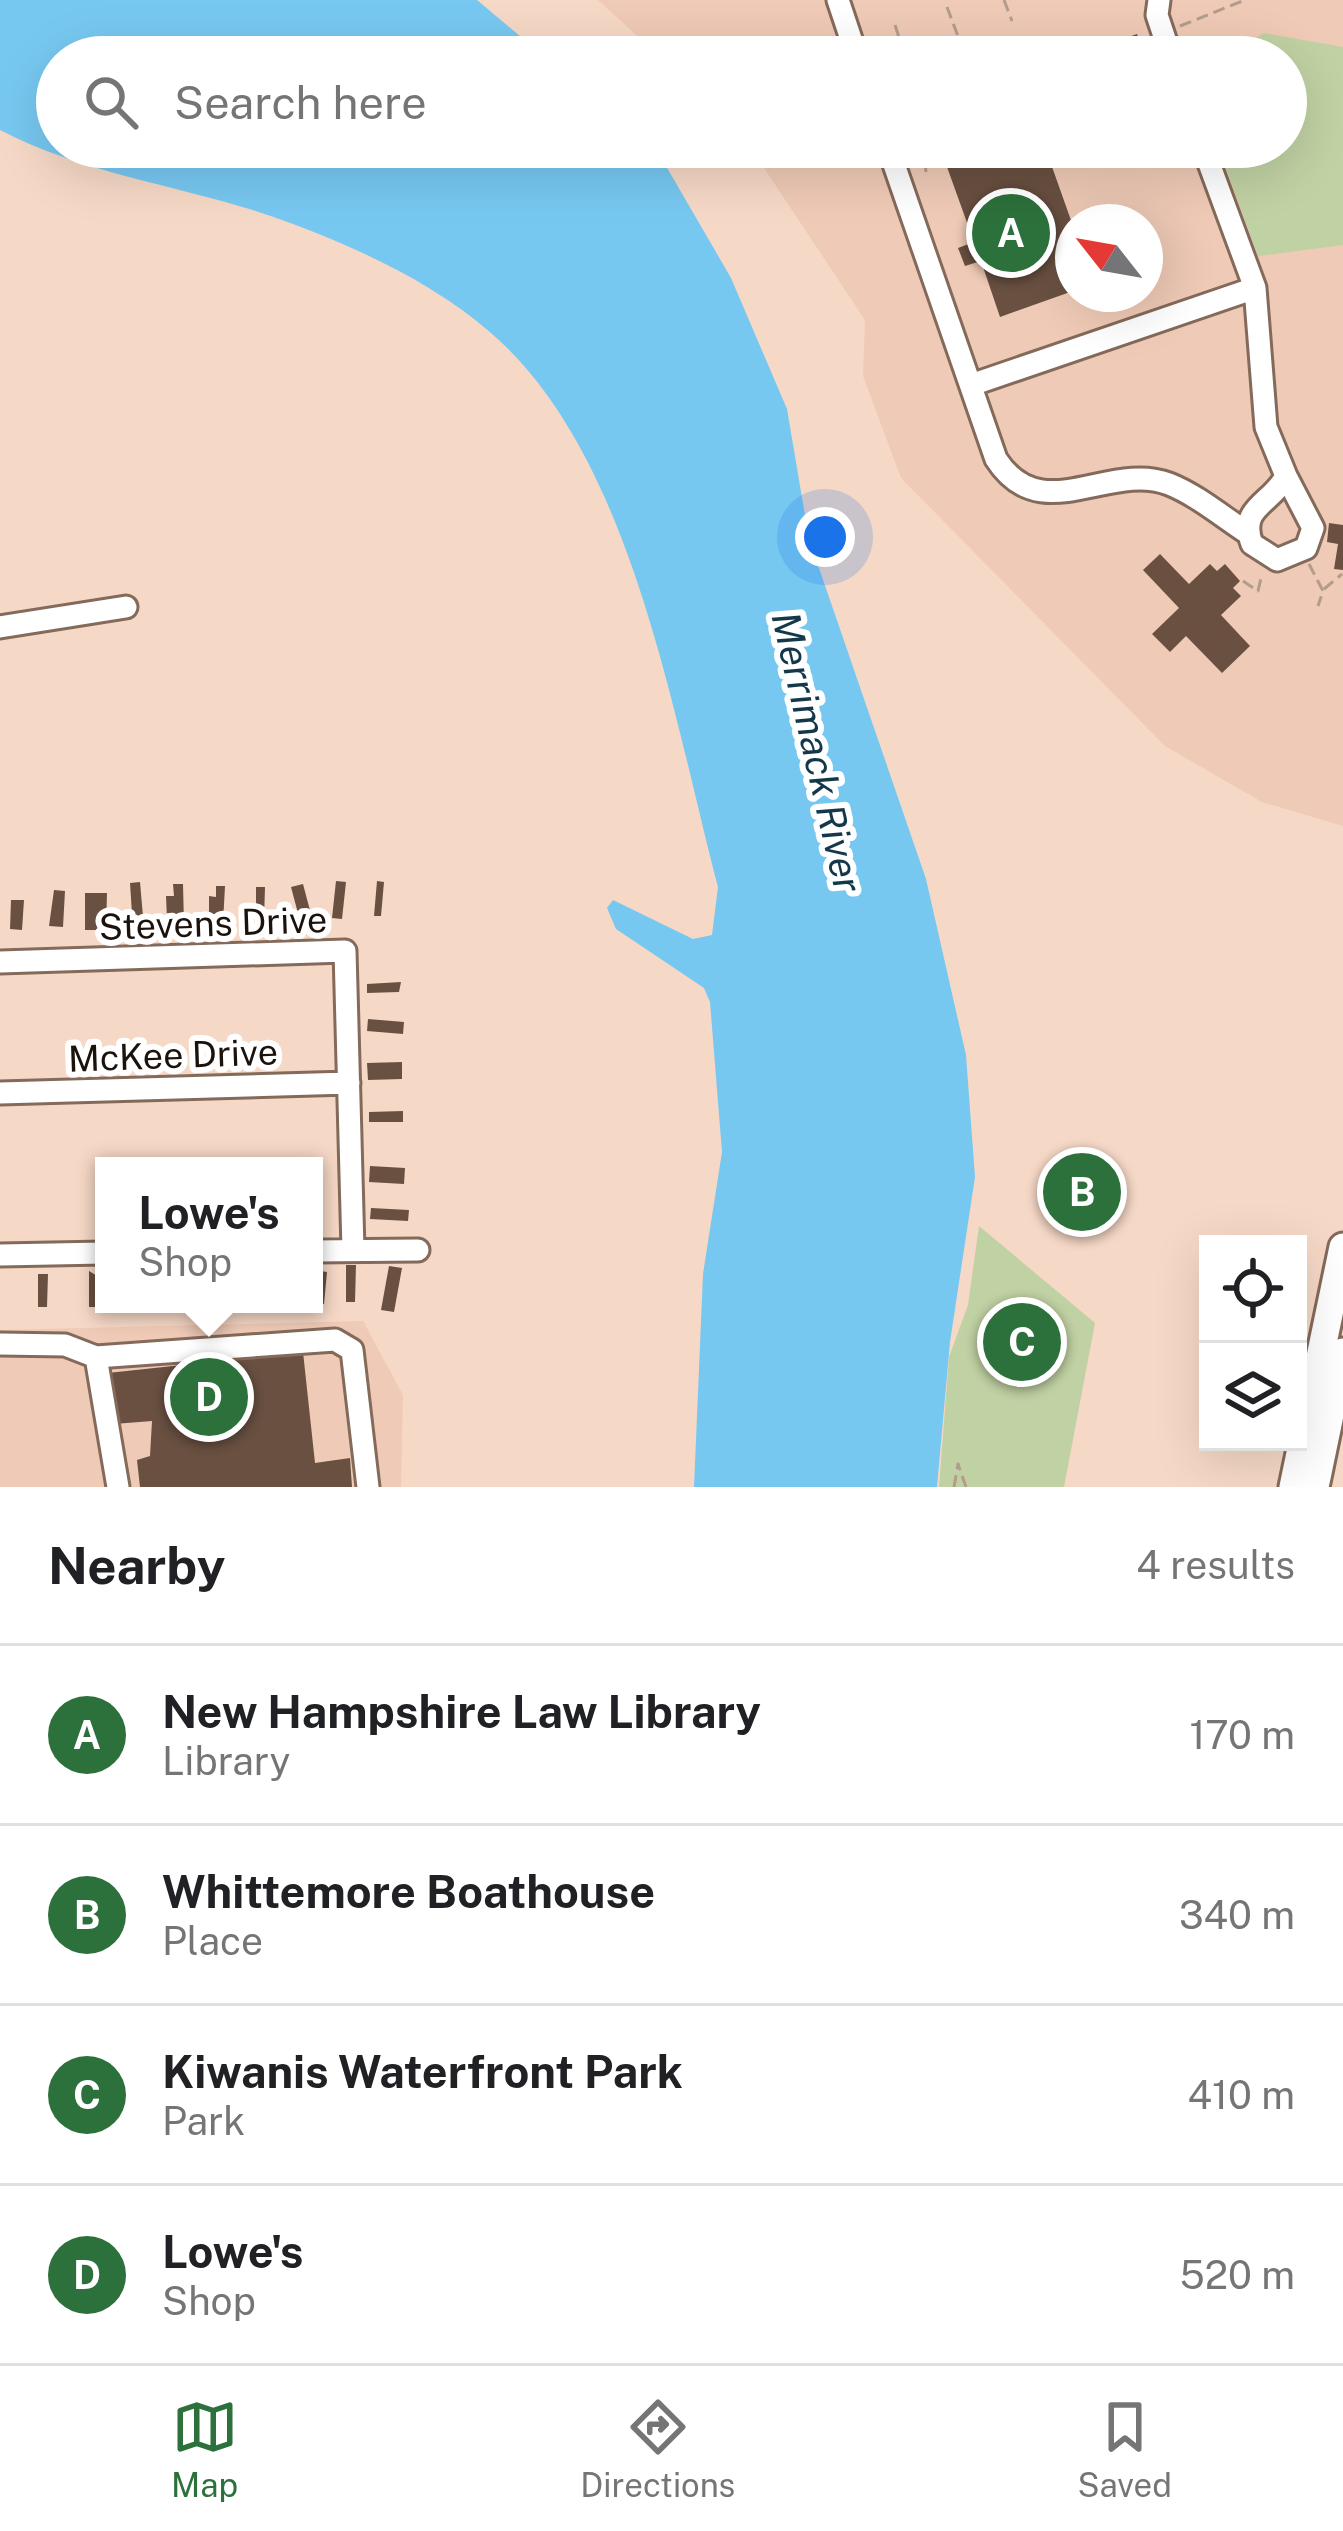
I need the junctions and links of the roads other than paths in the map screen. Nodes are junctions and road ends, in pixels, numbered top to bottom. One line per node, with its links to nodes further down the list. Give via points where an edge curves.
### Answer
1 (838, 0): 3 (street)
2 (1160, 0): 4 (street)
3 (850, 36)
4 (1164, 36)
5 (895, 168): 8 (street)
6 (1212, 168): 7 (street)
7 (1255, 288): 8 (street); 9 (street, via 1266,427)
8 (971, 386): 10 (street, via 1010,480 1035,493 1138,479 1168,484)
9 (1286, 476): 10 (street, via 1251,513); 10 (street, via 1311,517 1306,548 1276,560 1258,551)
10 (1249, 534)
11 (126, 607): 12 (street)
12 (0, 627)
13 (0, 962): 14 (street, Stevens Drive, via 345,950)
14 (349, 1084): 15 (street, McKee Drive); 17 (street, Stevens Drive)
15 (0, 1093)
16 (1343, 1247): 28 (main road)
17 (353, 1250): 18 (street); 19 (street)
18 (418, 1250)
19 (323, 1251)
20 (95, 1253): 21 (street)
21 (0, 1255)
22 (0, 1344): 23 (street, via 65,1345)
23 (96, 1357): 26 (street); 27 (street, via 335,1340 352,1350)
24 (1342, 1364): 25 (main road)
25 (1325, 1477)
26 (118, 1487)
27 (368, 1487)
28 (1293, 1487)

